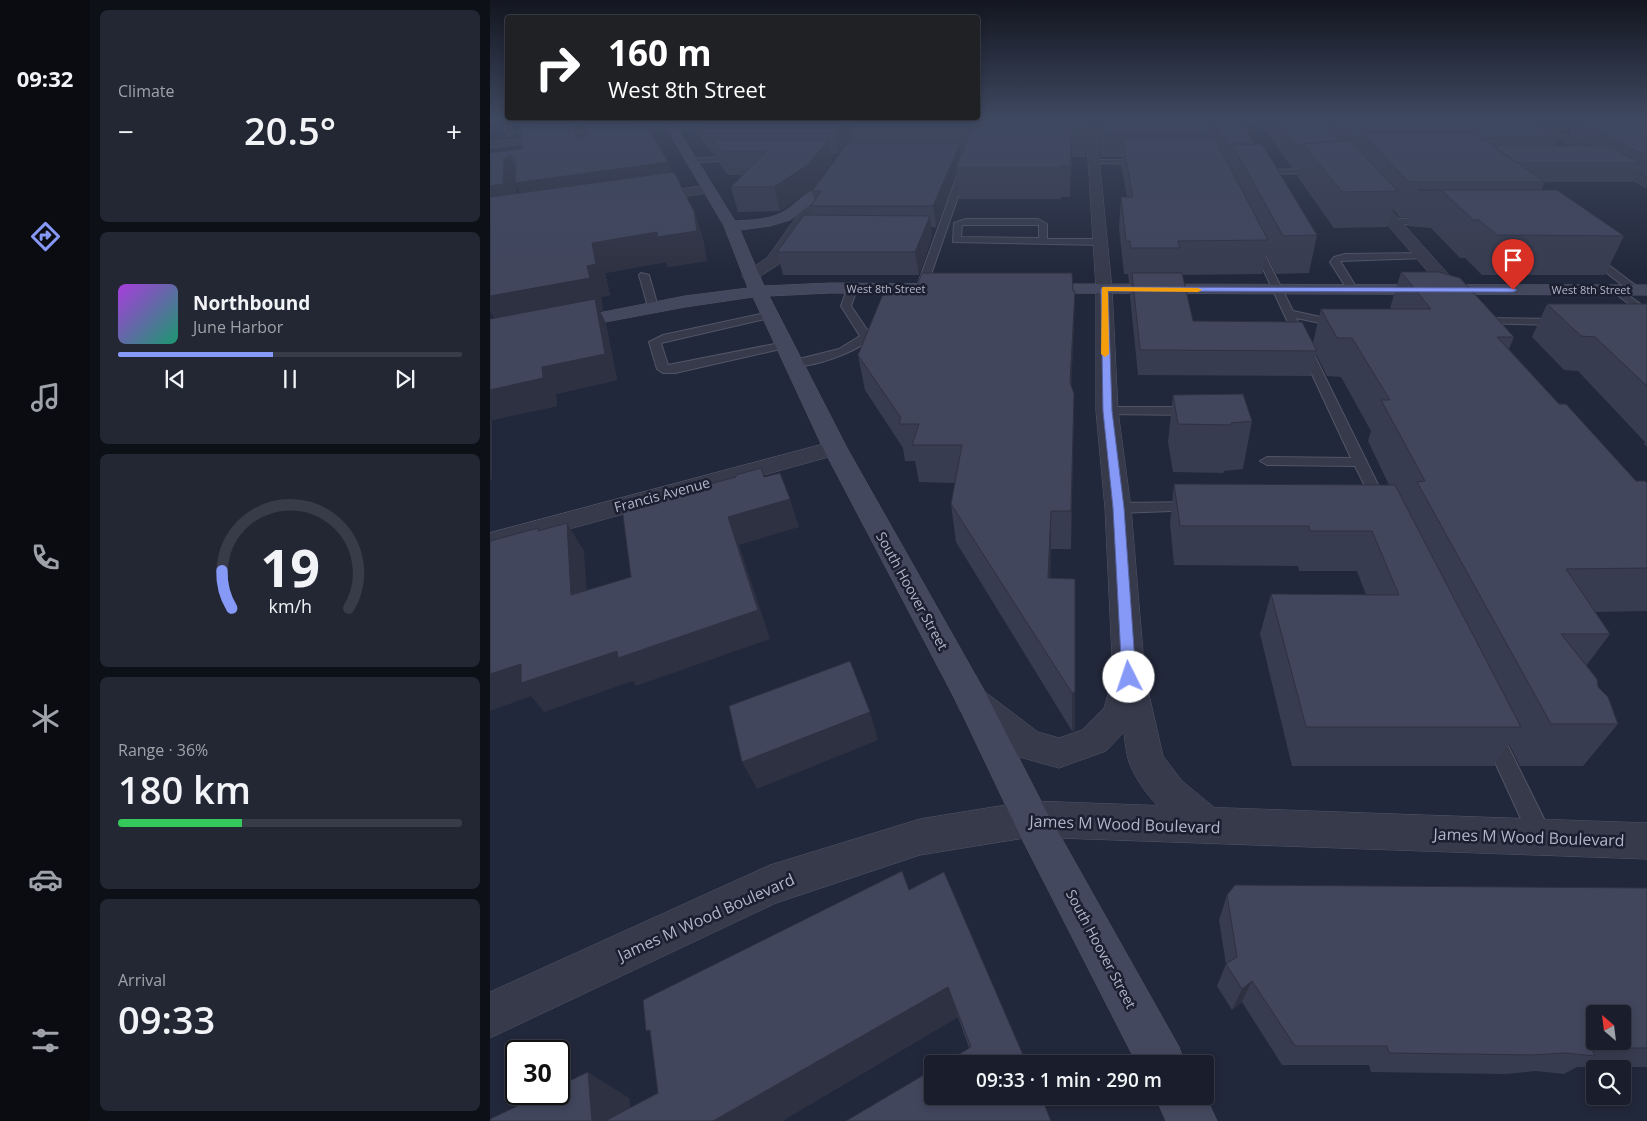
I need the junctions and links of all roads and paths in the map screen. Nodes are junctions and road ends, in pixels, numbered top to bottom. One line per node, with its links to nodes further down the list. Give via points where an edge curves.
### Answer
1 (696, 170): 10 (main road, South Hoover Street)
2 (836, 170): 11 (street)
3 (963, 170): 23 (lane, via 937,232)
4 (1095, 170): 18 (street)
5 (1324, 170): 7 (lane)
6 (1623, 170): 9 (street)
7 (1247, 172)
8 (1358, 182): 14 (street)
9 (1647, 184)
10 (708, 189): 12 (street); 15 (main road, South Hoover Street)
11 (820, 192): 15 (main road, via 792,214); 22 (street, via 801,232)
12 (634, 200)
13 (1435, 221): 14 (lane)
14 (1394, 222): 20 (street)
15 (731, 226): 22 (main road, South Hoover Street)
16 (1250, 234): 28 (lane)
17 (1043, 241): 17 (lane, via 956,240 957,226 966,222 1038,222 1043,224); 18 (lane)
18 (1100, 242): 27 (street)
19 (1582, 249): 32 (lane)
20 (1422, 256): 29 (lane, via 1337,259 1335,262); 30 (street)
21 (644, 275): 33 (lane)
22 (753, 284): 24 (main road, West 8th Street); 33 (main road, West 8th Street); 36 (main road, South Hoover Street)
23 (921, 288): 24 (main road, West 8th Street); 25 (main road, West 8th Street)
24 (852, 289): 42 (lane, via 846,306 866,337 861,343 844,351)
25 (967, 289)
26 (1022, 289): 27 (main road, West 8th Street)
27 (1104, 289): 28 (main road, West 8th Street); 44 (street)
28 (1277, 290): 29 (main road, West 8th Street); 34 (lane)
29 (1353, 290): 30 (main road, West 8th Street)
30 (1453, 290): 31 (main road, West 8th Street); 37 (street)
31 (1617, 290): 32 (main road, West 8th Street); 35 (lane)
32 (1641, 290)
33 (653, 307): 40 (main road, West 8th Street)
34 (1289, 313): 39 (lane); 47 (lane)
35 (1647, 314)
36 (770, 315): 42 (main road, South Hoover Street); 42 (lane, via 655,342 663,369)
37 (1480, 321): 38 (lane); 41 (street)
38 (1571, 322)
39 (1353, 324)
40 (547, 328)
41 (1499, 343)
42 (790, 354): 45 (main road, South Hoover Street)
43 (1205, 410): 44 (lane)
44 (1107, 411): 51 (street)
45 (835, 448): 53 (street, Francis Avenue); 55 (main road, South Hoover Street)
46 (1267, 460): 47 (lane)
47 (1360, 462): 48 (lane)
48 (1381, 504): 49 (lane); 52 (lane)
49 (1361, 505)
50 (1204, 507): 51 (lane)
51 (1118, 508): 54 (street)
52 (1389, 522)
53 (490, 542)
54 (1129, 677): 55 (street, via 1118,715 1094,741 1058,752 1028,745); 58 (street, via 1148,762 1168,793)
55 (973, 702): 57 (main road, South Hoover Street)
56 (1488, 726): 59 (lane)
57 (1031, 819): 58 (street, James M Wood Boulevard); 61 (street, James M Wood Boulevard, via 920,837 770,885); 62 (main road, South Hoover Street)
58 (1208, 826): 59 (street, James M Wood Boulevard)
59 (1541, 837): 60 (street, James M Wood Boulevard)
60 (1647, 841)
61 (490, 1016)
62 (1157, 1055)
63 (1184, 1105): 64 (main road)
64 (1192, 1121)

